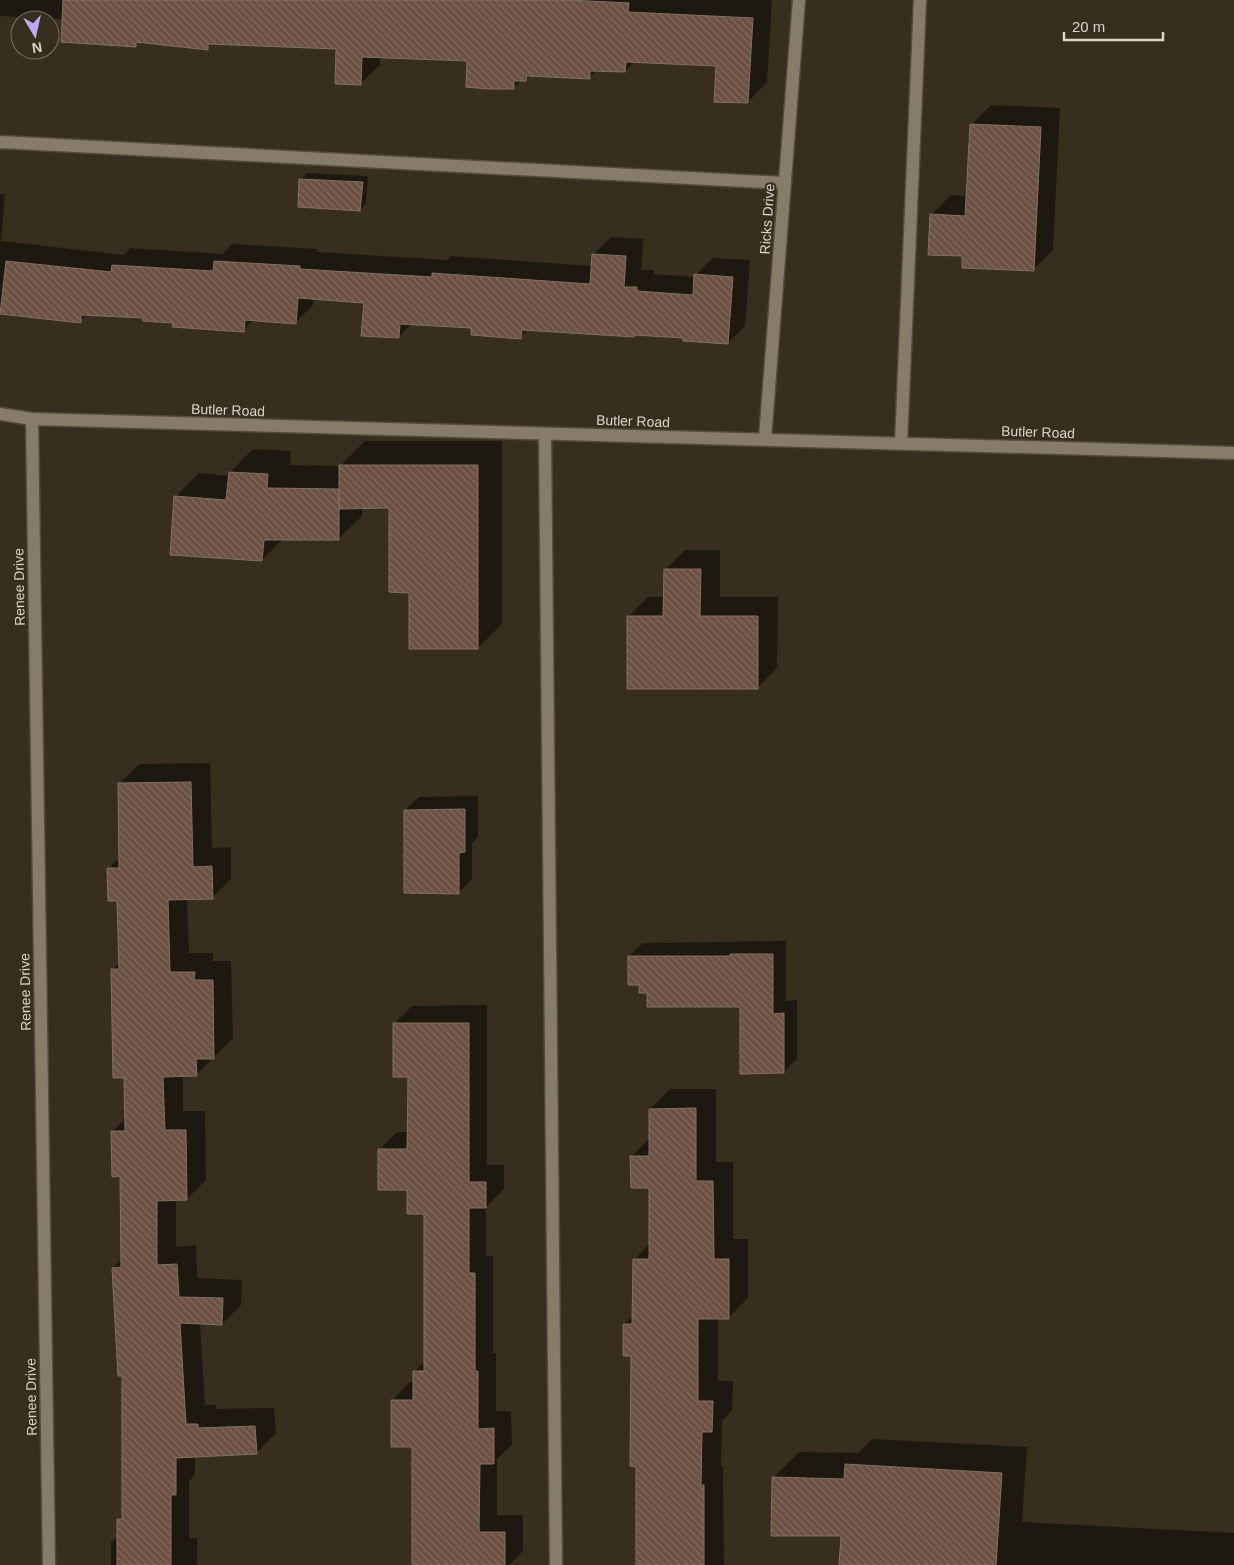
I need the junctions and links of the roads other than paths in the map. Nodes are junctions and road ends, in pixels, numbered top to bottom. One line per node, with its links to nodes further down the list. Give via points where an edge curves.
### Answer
1 (799, 0): 4 (street, Ricks Drive)
2 (920, 0): 9 (street)
3 (0, 142): 4 (street)
4 (785, 183): 8 (street, Ricks Drive)
5 (0, 414): 6 (street)
6 (32, 419): 7 (street, Butler Road); 11 (street, Renee Drive)
7 (546, 434): 8 (street, Butler Road); 12 (street)
8 (765, 440): 9 (street, Butler Road)
9 (901, 444): 10 (street, Butler Road)
10 (1234, 453)
11 (49, 1565)
12 (556, 1565)

